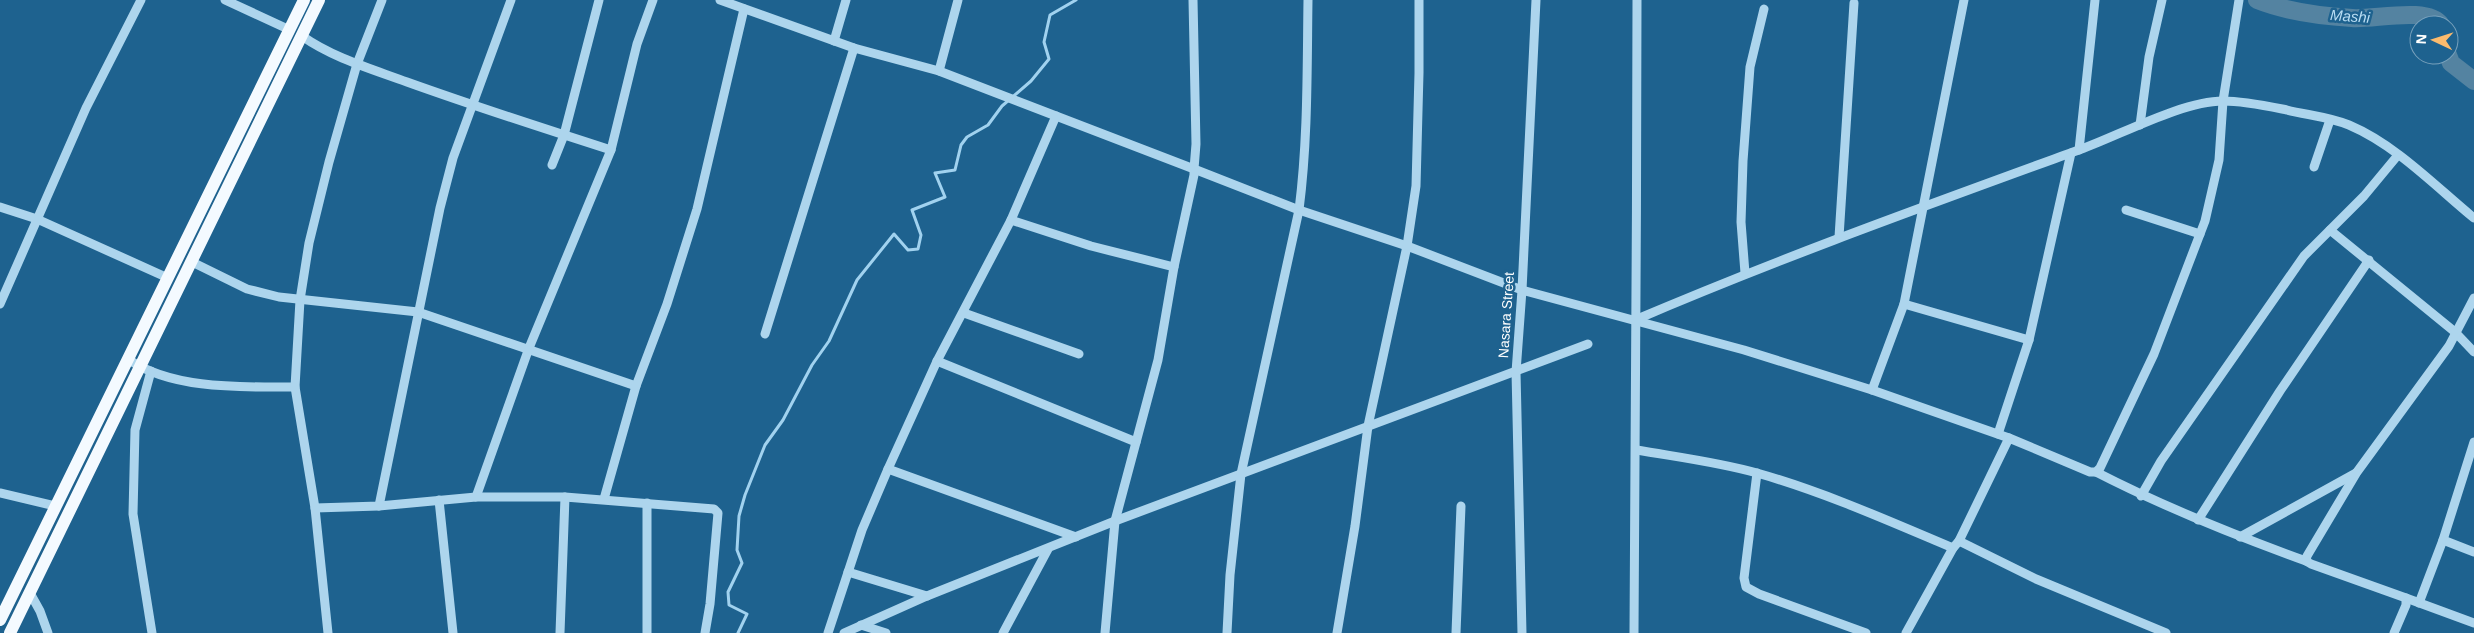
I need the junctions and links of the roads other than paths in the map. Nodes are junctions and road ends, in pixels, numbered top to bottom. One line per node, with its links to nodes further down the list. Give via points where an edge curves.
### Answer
1 (141, 0): 47 (street, via 86,108)
2 (225, 0): 24 (street)
3 (304, 0): 24 (main road)
4 (319, 0): 25 (main road)
5 (382, 0): 28 (street)
6 (512, 0): 31 (street)
7 (599, 0): 35 (street)
8 (653, 0): 36 (street, via 637,44)
9 (720, 0): 22 (street)
10 (846, 0): 26 (street)
11 (958, 0): 29 (street)
12 (1193, 0): 41 (street)
13 (1308, 0): 44 (street, via 1306,129)
14 (1419, 0): 52 (street, via 1416,186)
15 (1536, 0): 58 (street, Nasara Street)
16 (1637, 0): 65 (street)
17 (1964, 0): 42 (street)
18 (2095, 0): 37 (street)
19 (2162, 0): 34 (street, via 2149,57)
20 (2239, 0): 30 (street)
21 (1854, 3): 51 (street)
22 (744, 9): 26 (street); 77 (street, via 697,209 667,304)
23 (1764, 9): 56 (street, via 1750,67 1741,222)
24 (290, 30): 57 (main road)
25 (302, 36): 28 (street, via 314,45); 54 (main road)
26 (834, 41): 27 (street)
27 (854, 48): 29 (street); 67 (street)
28 (357, 64): 31 (street); 60 (street, via 328,162 309,243)
29 (939, 71): 32 (street)
30 (2223, 100): 33 (street); 34 (street, via 2196,105); 50 (street, via 2219,160)
31 (472, 105): 35 (street); 63 (street, via 453,158)
32 (1056, 116): 41 (street); 48 (street)
33 (2330, 120): 38 (street, via 2348,125); 40 (street)
34 (2140, 125): 37 (street)
35 (564, 135): 36 (street); 39 (street)
36 (611, 150): 70 (street)
37 (2075, 152): 42 (street); 68 (street)
38 (2398, 155): 46 (street); 49 (street)
39 (552, 165)
40 (2314, 167)
41 (1194, 169): 44 (street); 55 (street)
42 (1924, 206): 51 (street); 62 (street)
43 (0, 207): 47 (street)
44 (1299, 210): 52 (street); 90 (street)
45 (2126, 210): 50 (street)
46 (2474, 218)
47 (37, 219): 57 (street); 61 (street)
48 (1011, 220): 55 (street, via 1090,246); 64 (street)
49 (2330, 230): 53 (street); 92 (street, via 2300,263 2161,461)
50 (2200, 234): 87 (street, via 2154,354)
51 (1840, 237): 56 (street)
52 (1407, 246): 58 (street); 80 (street)
53 (2369, 260): 66 (street); 102 (street)
54 (192, 262): 60 (street, via 247,289); 75 (main road)
55 (1174, 267): 83 (street, via 1158,360)
56 (1744, 273): 65 (street)
57 (168, 278): 73 (main road)
58 (1522, 290): 65 (street); 76 (street, Nasara Street)
59 (2474, 298): 66 (street)
60 (300, 300): 63 (street); 78 (street)
61 (0, 304)
62 (1904, 304): 68 (street); 79 (street)
63 (418, 312): 70 (street); 99 (street)
64 (964, 312): 72 (street); 74 (street)
65 (1635, 320): 79 (street); 85 (street)
66 (2455, 332): 71 (street); 88 (street, via 2444,354)
67 (765, 334)
68 (2029, 340): 81 (street)
69 (1588, 344): 76 (street)
70 (529, 348): 77 (street); 93 (street)
71 (2474, 352)
72 (1079, 354)
73 (128, 359): 75 (street); 98 (main road)
74 (937, 361): 83 (street); 86 (street)
75 (145, 369): 78 (street, via 214,386); 112 (main road); 121 (street, via 135,430 133,514)
76 (1516, 372): 80 (street); 135 (street, Nasara Street)
77 (636, 386): 95 (street)
78 (295, 387): 101 (street)
79 (1872, 390): 81 (street)
80 (1368, 426): 90 (street); 133 (street)
81 (1998, 434): 82 (street)
82 (2009, 438): 87 (street); 107 (street)
83 (1136, 442): 103 (street)
84 (2474, 442): 106 (street)
85 (1637, 450): 89 (street); 136 (street)
86 (888, 469): 104 (street); 111 (street)
87 (2096, 472): 92 (street)
88 (2357, 472): 105 (street); 110 (street)
89 (1757, 473): 107 (street); 137 (street, via 1744,578 1746,587)
90 (1241, 474): 103 (street); 132 (street)
91 (0, 493): 98 (street)
92 (2141, 496): 102 (street)
93 (476, 497): 94 (street); 96 (street)
94 (565, 497): 95 (street); 124 (street)
95 (604, 499): 97 (street)
96 (439, 500): 99 (street); 123 (street)
97 (648, 503): 125 (street); 126 (street, via 714,509 718,513)
98 (55, 506): 116 (main road)
99 (379, 506): 101 (street)
100 (1461, 506): 134 (street)
101 (315, 508): 122 (street)
102 (2198, 520): 105 (street)
103 (1115, 521): 104 (street); 131 (street)
104 (1076, 537): 108 (street)
105 (2240, 537): 110 (street)
106 (2443, 540): 109 (street); 115 (street)
107 (1956, 544): 138 (street); 139 (street)
108 (1048, 549): 113 (street); 130 (street)
109 (2474, 552)
110 (2306, 561): 114 (street)
111 (848, 572): 113 (street); 127 (street)
112 (30, 594): 119 (main road); 120 (street)
113 (927, 596): 118 (street)
114 (2406, 598): 115 (street); 140 (street)
115 (2420, 603): 117 (street)
116 (0, 620)
117 (2474, 623)
118 (861, 625): 128 (street); 129 (street)
119 (10, 633)
120 (48, 633)
121 (152, 633)
122 (328, 633)
123 (453, 633)
124 (560, 633)
125 (647, 633)
126 (705, 633)
127 (828, 633)
128 (844, 633)
129 (886, 633)
130 (1003, 633)
131 (1105, 633)
132 (1227, 633)
133 (1337, 633)
134 (1456, 633)
135 (1522, 633)
136 (1634, 633)
137 (1866, 633)
138 (1906, 633)
139 (2166, 633)
140 (2394, 633)

